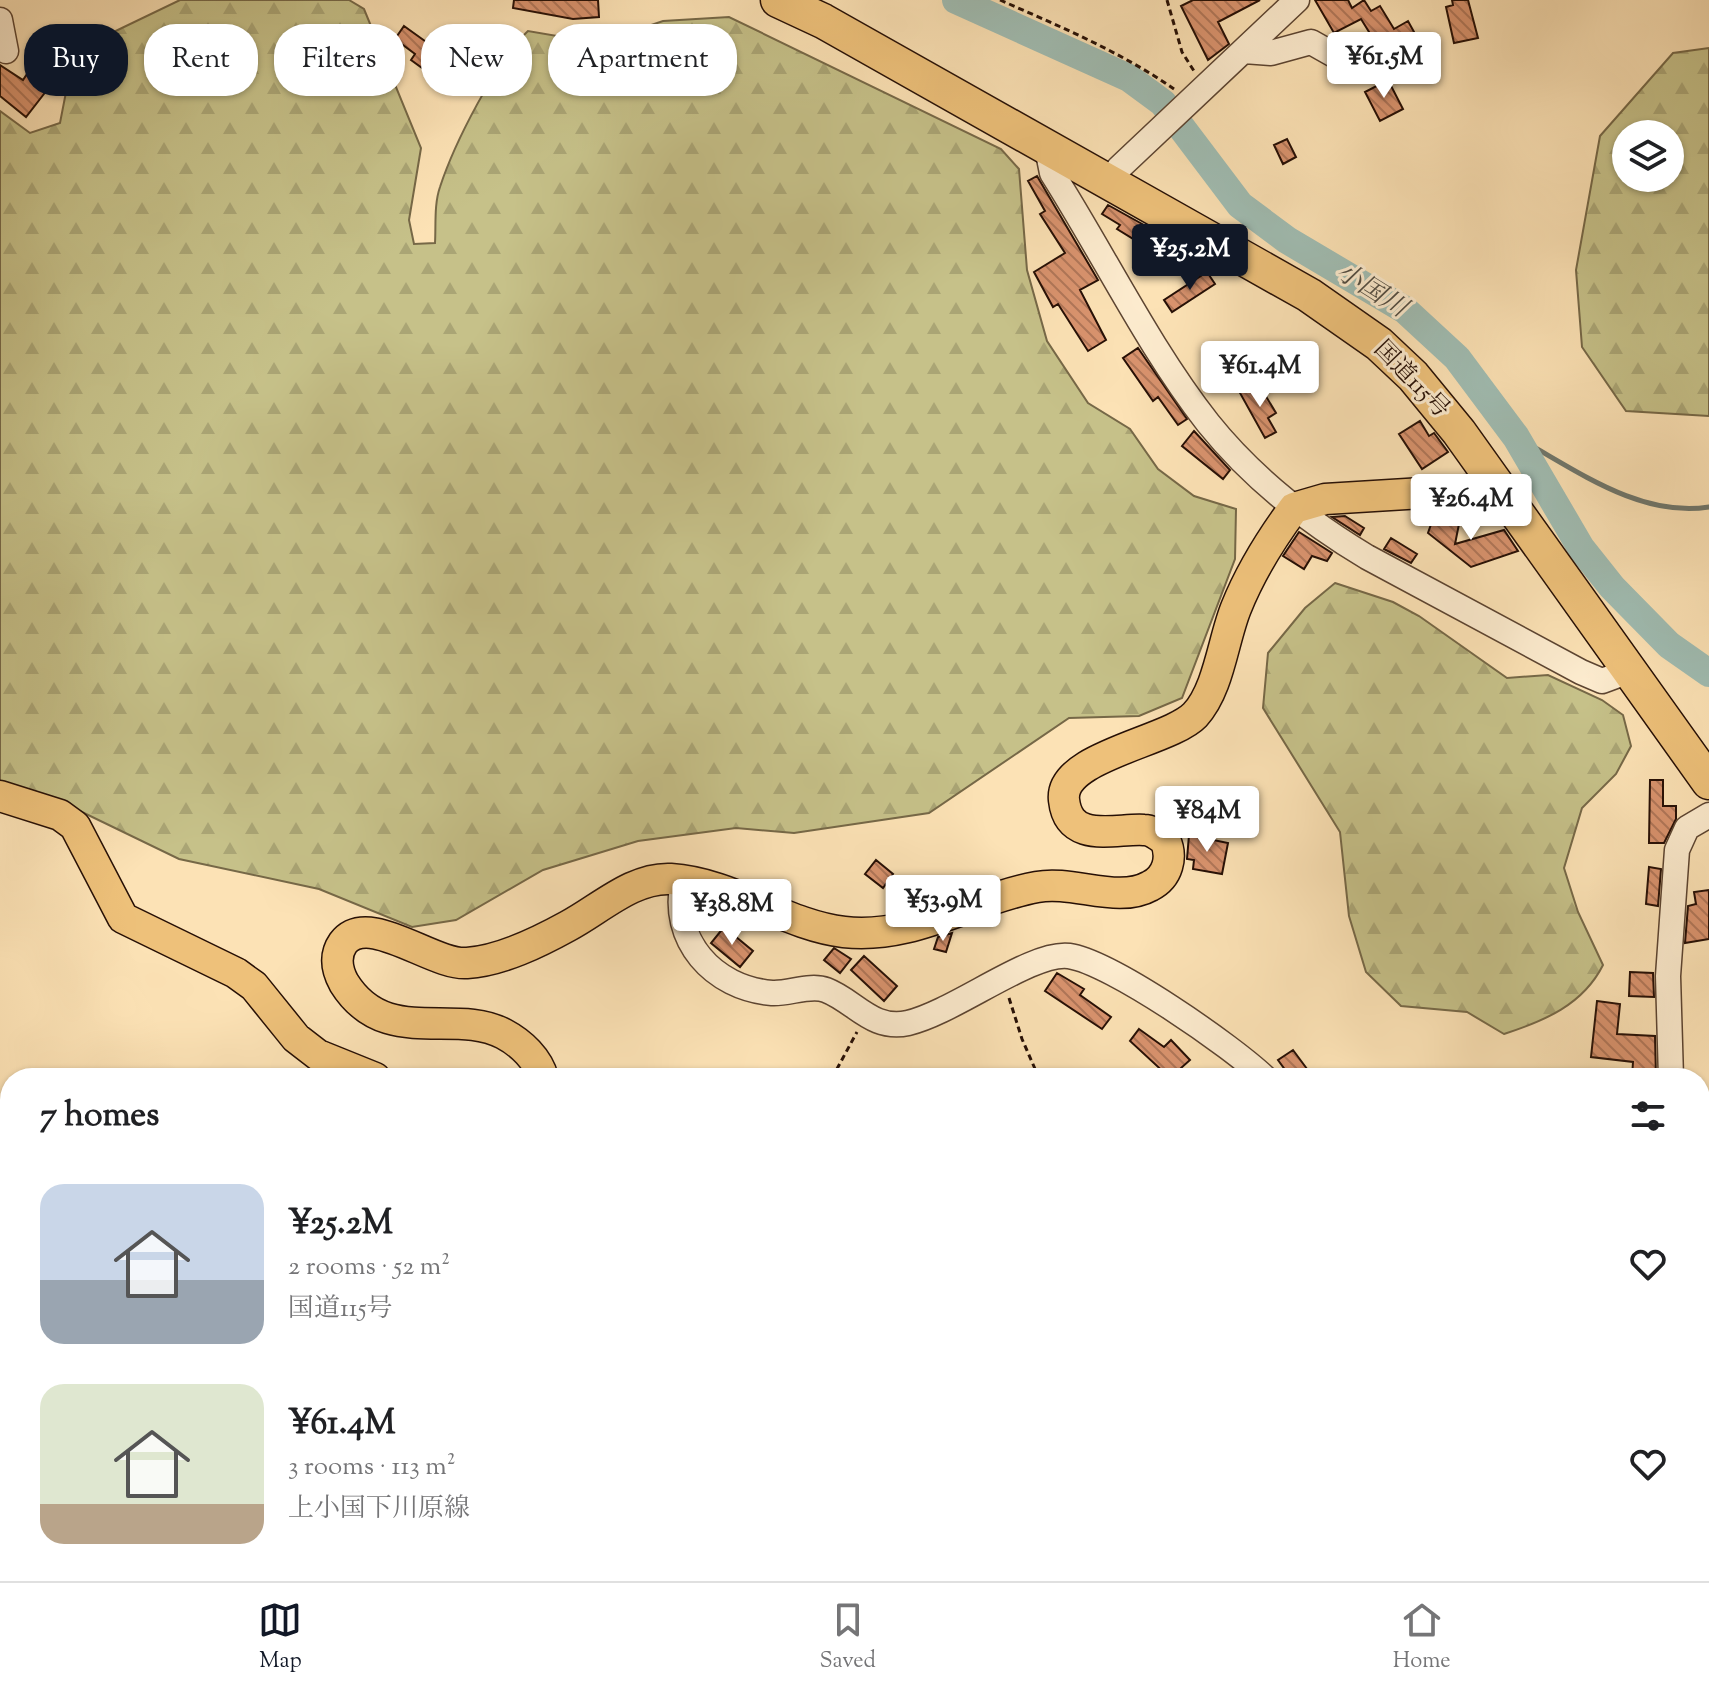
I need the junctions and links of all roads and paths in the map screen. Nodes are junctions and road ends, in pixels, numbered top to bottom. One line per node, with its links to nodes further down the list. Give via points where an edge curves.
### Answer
1 (778, 0): 10 (highway, 国道115号)
2 (1000, 0): 9 (path)
3 (1167, 0): 9 (path)
4 (1297, 0): 7 (street)
5 (0, 20): 6 (street)
6 (6, 51)
7 (1244, 51): 8 (street, via 1271,53 1311,42); 9 (street)
8 (1350, 64)
9 (1197, 95): 11 (street)
10 (1052, 151): 11 (highway, 国道115号); 13 (street, via 1052,173 1197,408)
11 (1109, 182): 12 (highway, 国道115号, via 1309,295 1379,344 1413,376)
12 (1493, 481): 13 (main road, via 1472,490 1325,499); 14 (highway, 国道115号)
13 (1294, 508): 14 (street, via 1367,557 1581,672 1602,681); 18 (main road, via 1236,606 1197,713 1155,740 1116,750 1068,782 1064,799 1080,827 1097,834 1143,830 1165,840 1168,867 1155,884 1122,892 1036,887 925,923 866,934 813,924)
14 (1629, 671): 15 (highway, 国道115号)
15 (1709, 782)
16 (0, 796): 21 (main road, via 60,815 75,826 123,918 236,973 307,1047)
17 (1709, 815): 26 (street, via 1682,834 1677,850 1668,976)
18 (683, 881): 20 (street, via 683,928 715,973 746,989 827,990); 22 (main road, via 644,882 566,927 503,955 466,964 445,962 385,935 366,932 345,940 338,952 339,975 367,1008 392,1019 503,1033 526,1050)
19 (1003, 979): 20 (street, via 961,1003 904,1024); 24 (path); 25 (street, via 1052,957 1091,963 1224,1044)
20 (868, 1017): 23 (path)
21 (353, 1068)
22 (537, 1068)
23 (838, 1068)
24 (1035, 1068)
25 (1253, 1068)
26 (1671, 1068)

